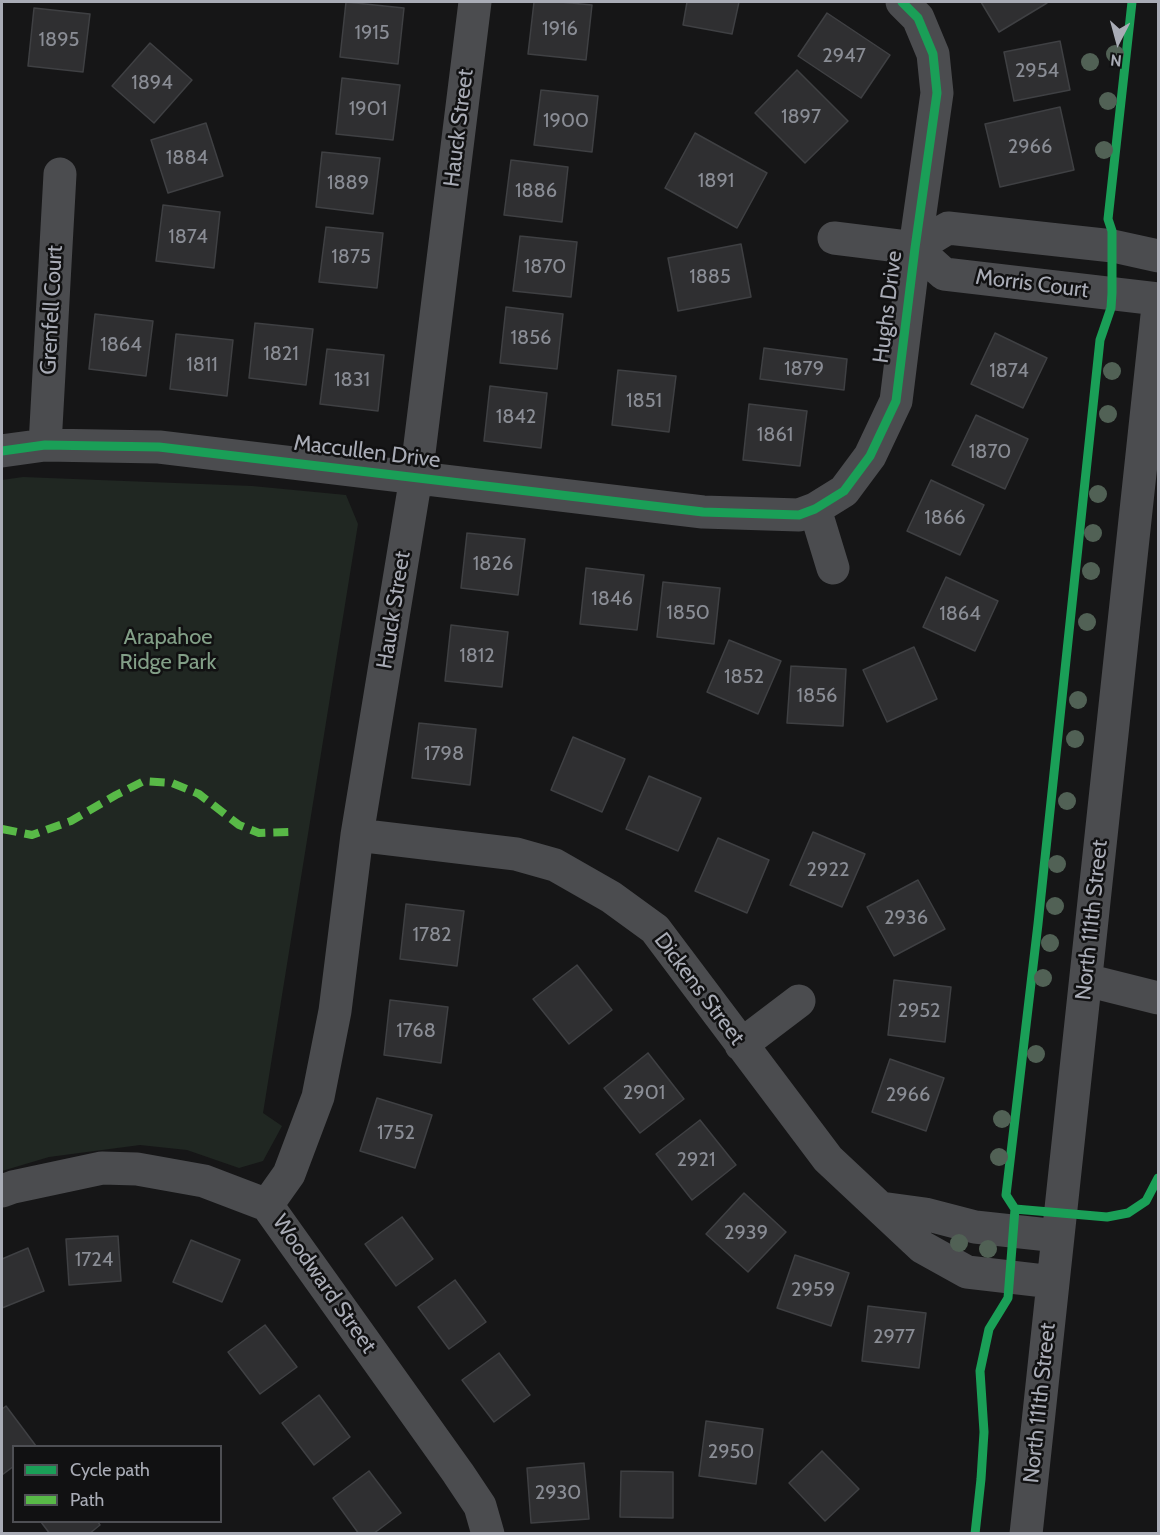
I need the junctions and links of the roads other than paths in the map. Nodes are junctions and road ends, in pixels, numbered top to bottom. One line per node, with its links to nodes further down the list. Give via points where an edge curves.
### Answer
1 (475, 2): 11 (street, Hauck Street)
2 (902, 2): 5 (street, Hughs Drive, via 918,18 933,54 937,93)
3 (60, 174): 9 (street, Grenfell Court)
4 (834, 238): 5 (street)
5 (915, 248): 6 (street, Morris Court, via 948,228 1113,246); 7 (street, Morris Court, via 944,274); 12 (street, Hughs Drive, via 896,401 870,456 844,491)
6 (1158, 256)
7 (1158, 299)
8 (1158, 306): 16 (street, North 111th Street)
9 (45, 445): 10 (street, Maccullen Drive); 11 (street, Maccullen Drive, via 159,447)
10 (2, 451)
11 (416, 477): 13 (street, Maccullen Drive); 15 (street, Hauck Street)
12 (815, 509): 13 (street, Hughs Drive, via 799,515); 14 (street)
13 (727, 513)
14 (833, 568)
15 (357, 835): 19 (street, Dickens Street, via 516,854 555,865 611,897 655,929); 21 (street, Hauck Street, via 335,1011 318,1097 289,1174)
16 (1086, 980): 17 (street); 23 (street, North 111th Street)
17 (1158, 998)
18 (799, 1001): 19 (street)
19 (741, 1045): 22 (street, Dickens Street, via 828,1159)
20 (2, 1191): 21 (street, Woodward Street, via 102,1168 136,1169 204,1181)
21 (267, 1205): 25 (street, Woodward Street, via 480,1506)
22 (882, 1209): 23 (street, via 925,1214 975,1227); 24 (street, Dickens Street, via 922,1247 967,1272)
23 (1058, 1236): 24 (street, North 111th Street)
24 (1053, 1282): 26 (street, North 111th Street)
25 (488, 1533)
26 (1026, 1533)

